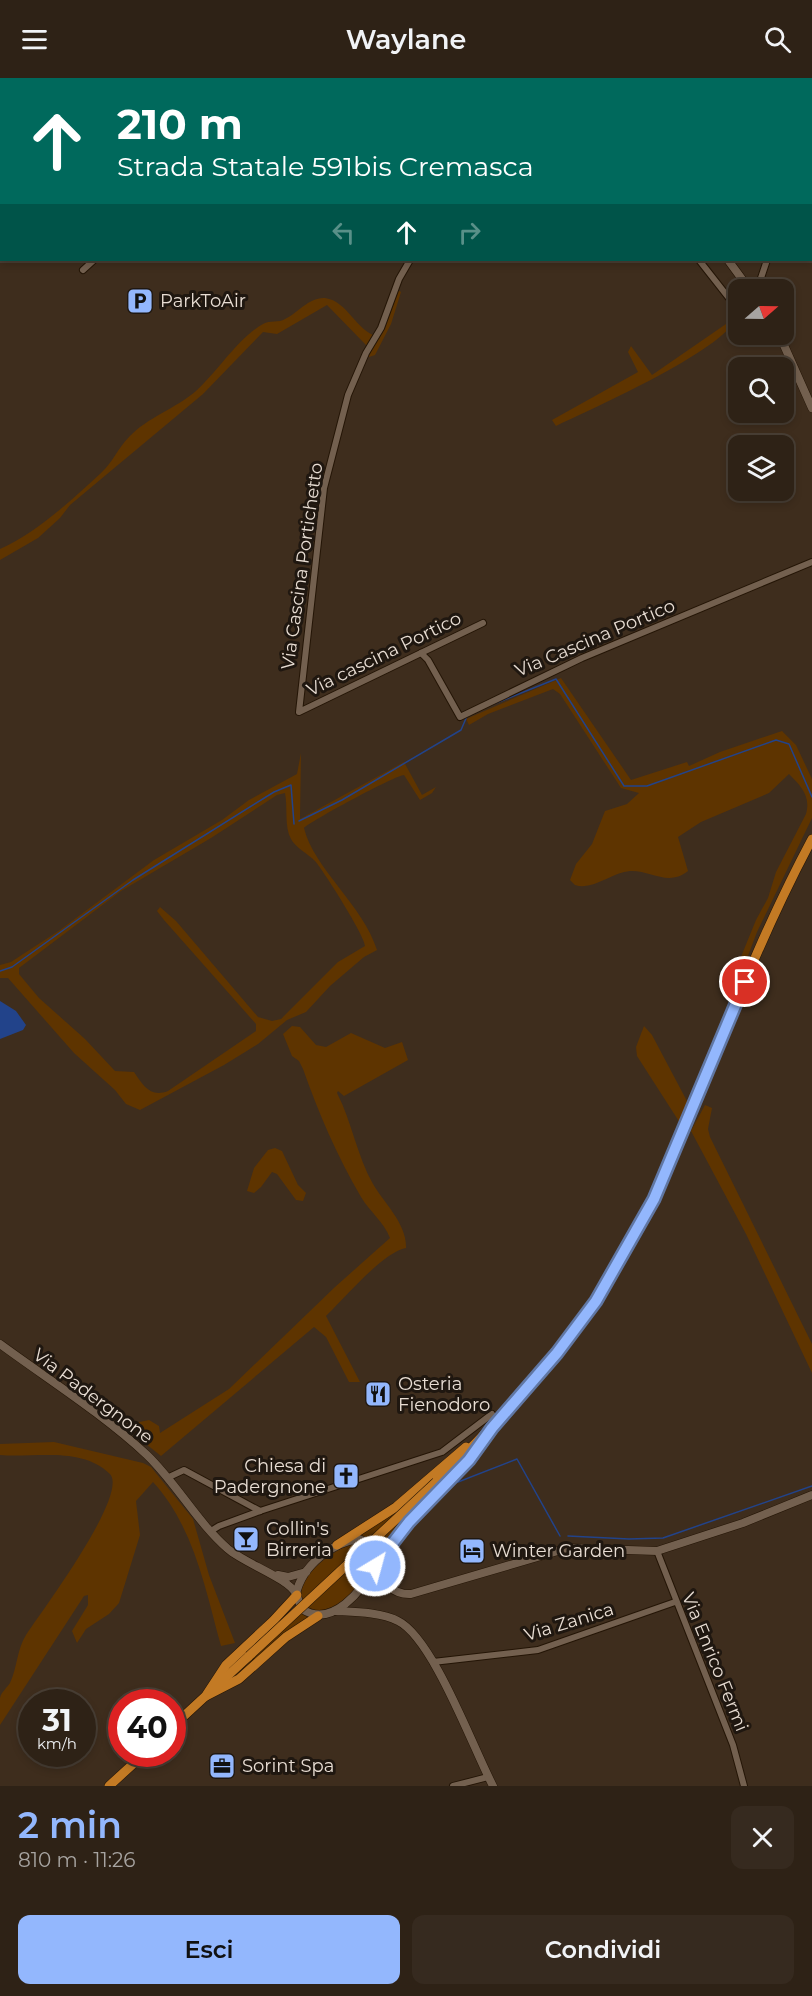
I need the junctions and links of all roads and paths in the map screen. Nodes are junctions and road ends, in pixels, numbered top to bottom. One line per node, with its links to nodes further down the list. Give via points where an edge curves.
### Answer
1 (93, 261): 6 (street)
2 (409, 261): 15 (street, Via Cascina Portichetto, via 348,395 324,488)
3 (700, 261): 9 (street)
4 (729, 261): 7 (street)
5 (767, 261): 8 (street)
6 (83, 270)
7 (742, 279)
8 (761, 279)
9 (728, 297)
10 (784, 345): 11 (street)
11 (812, 408)
12 (812, 562): 14 (street, Via Cascina Portico, via 582,658 460,717)
13 (483, 623): 14 (street, Via cascina Portico)
14 (421, 653): 15 (street, Via cascina Portico)
15 (299, 712)
16 (812, 840): 19 (highway, via 780,902 669,1167 639,1227 574,1331)
17 (0, 1344): 20 (street, Via Padergnone, via 115,1429)
18 (492, 1414): 22 (street, via 442,1452)
19 (492, 1428): 24 (highway, via 396,1507); 26 (highway, via 469,1460 409,1522); 37 (highway, bridge)
20 (167, 1479): 22 (street, via 184,1470); 23 (street, Via Padergnone)
21 (812, 1495): 25 (street)
22 (260, 1510): 23 (street)
23 (211, 1531): 28 (street, Via Padergnone, via 241,1559)
24 (337, 1545): 26 (street, via 364,1541 373,1551); 27 (street)
25 (657, 1551): 29 (street, via 568,1548 411,1594 399,1593); 32 (street, Via Enrico Fermi)
26 (375, 1566): 29 (street); 30 (street)
27 (306, 1572): 28 (street, Via Padergnone, via 288,1576); 31 (street)
28 (267, 1574): 31 (street, Via Padergnone, via 286,1582)
29 (387, 1585): 30 (street, via 374,1583)
30 (359, 1590): 33 (street); 34 (street, via 356,1604)
31 (297, 1594): 35 (street, Via Padergnone, via 302,1609); 37 (highway, via 226,1665)
32 (675, 1602): 36 (street, Via Zanica, via 538,1650); 44 (street, Via Enrico Fermi, via 733,1745)
33 (335, 1611): 34 (street); 35 (street)
34 (360, 1613): 36 (street, via 402,1623)
35 (318, 1616): 37 (highway, via 286,1637 239,1679)
36 (433, 1662): 40 (street)
37 (206, 1696): 38 (highway)
38 (186, 1714)
39 (130, 1767): 41 (highway)
40 (488, 1777): 42 (street); 43 (street)
41 (109, 1786)
42 (453, 1786)
43 (493, 1786)
44 (744, 1786)

